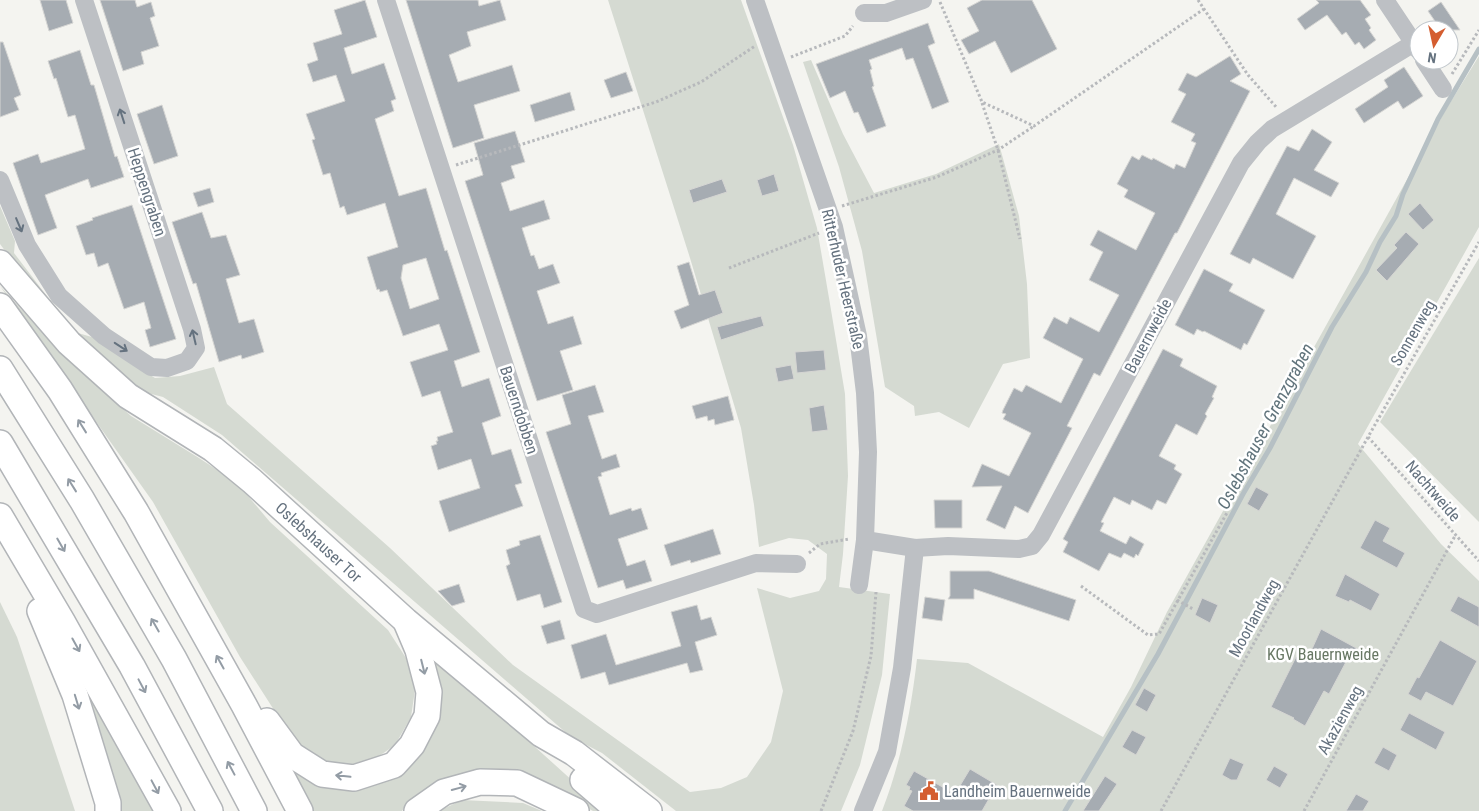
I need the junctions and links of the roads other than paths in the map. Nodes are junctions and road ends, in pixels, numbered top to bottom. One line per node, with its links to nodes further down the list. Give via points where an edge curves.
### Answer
1 (84, 0): 11 (street, Heppengraben, one-way to 1, via 28,245 59,296 104,336 151,367 166,368 187,361 196,348 192,329)
2 (386, 0): 19 (street, Bauerndobben, via 584,609 597,614 756,563)
3 (755, 0): 17 (street, Ritterhuder Heerstraße, via 834,227 858,336 866,394 868,452)
4 (923, 0): 6 (street, via 886,13)
5 (1385, 0): 7 (street)
6 (864, 13)
7 (1409, 36)
8 (1409, 51): 18 (street, Bauernweide, via 1287,120 1265,136 1241,163 1041,535 1032,546 1019,549)
9 (1431, 70): 10 (street)
10 (1443, 89)
11 (0, 180)
12 (0, 263): 21 (highway, Oslebshauser Tor, via 87,360 128,396 214,449)
13 (0, 306): 22 (highway, one-way to 13, via 136,512 60,390)
14 (0, 368): 27 (highway, one-way to 14, via 174,658)
15 (0, 443): 26 (highway, one-way to 26, via 132,666)
16 (4, 522): 24 (highway, one-way to 24, via 75,694); 25 (highway, one-way to 25)
17 (865, 540): 18 (street, Bauernweide); 20 (street, Ritterhuder Heerstraße)
18 (914, 548): 33 (street, via 902,668 887,752)
19 (797, 564)
20 (868, 587)
21 (406, 621): 22 (highway, one-way to 22, via 429,692 428,708 412,745 394,765 354,778 322,774 292,755 267,722); 23 (highway, Oslebshauser Tor)
22 (244, 704): 28 (highway)
23 (541, 734): 31 (highway, via 563,762); 32 (highway, Oslebshauser Tor, via 574,753)
24 (108, 811)
25 (168, 811)
26 (210, 811)
27 (254, 811)
28 (300, 811)
29 (417, 811): 30 (highway, one-way to 30, via 444,792 480,782 517,783)
30 (576, 811)
31 (619, 811)
32 (649, 811)
33 (863, 811)

